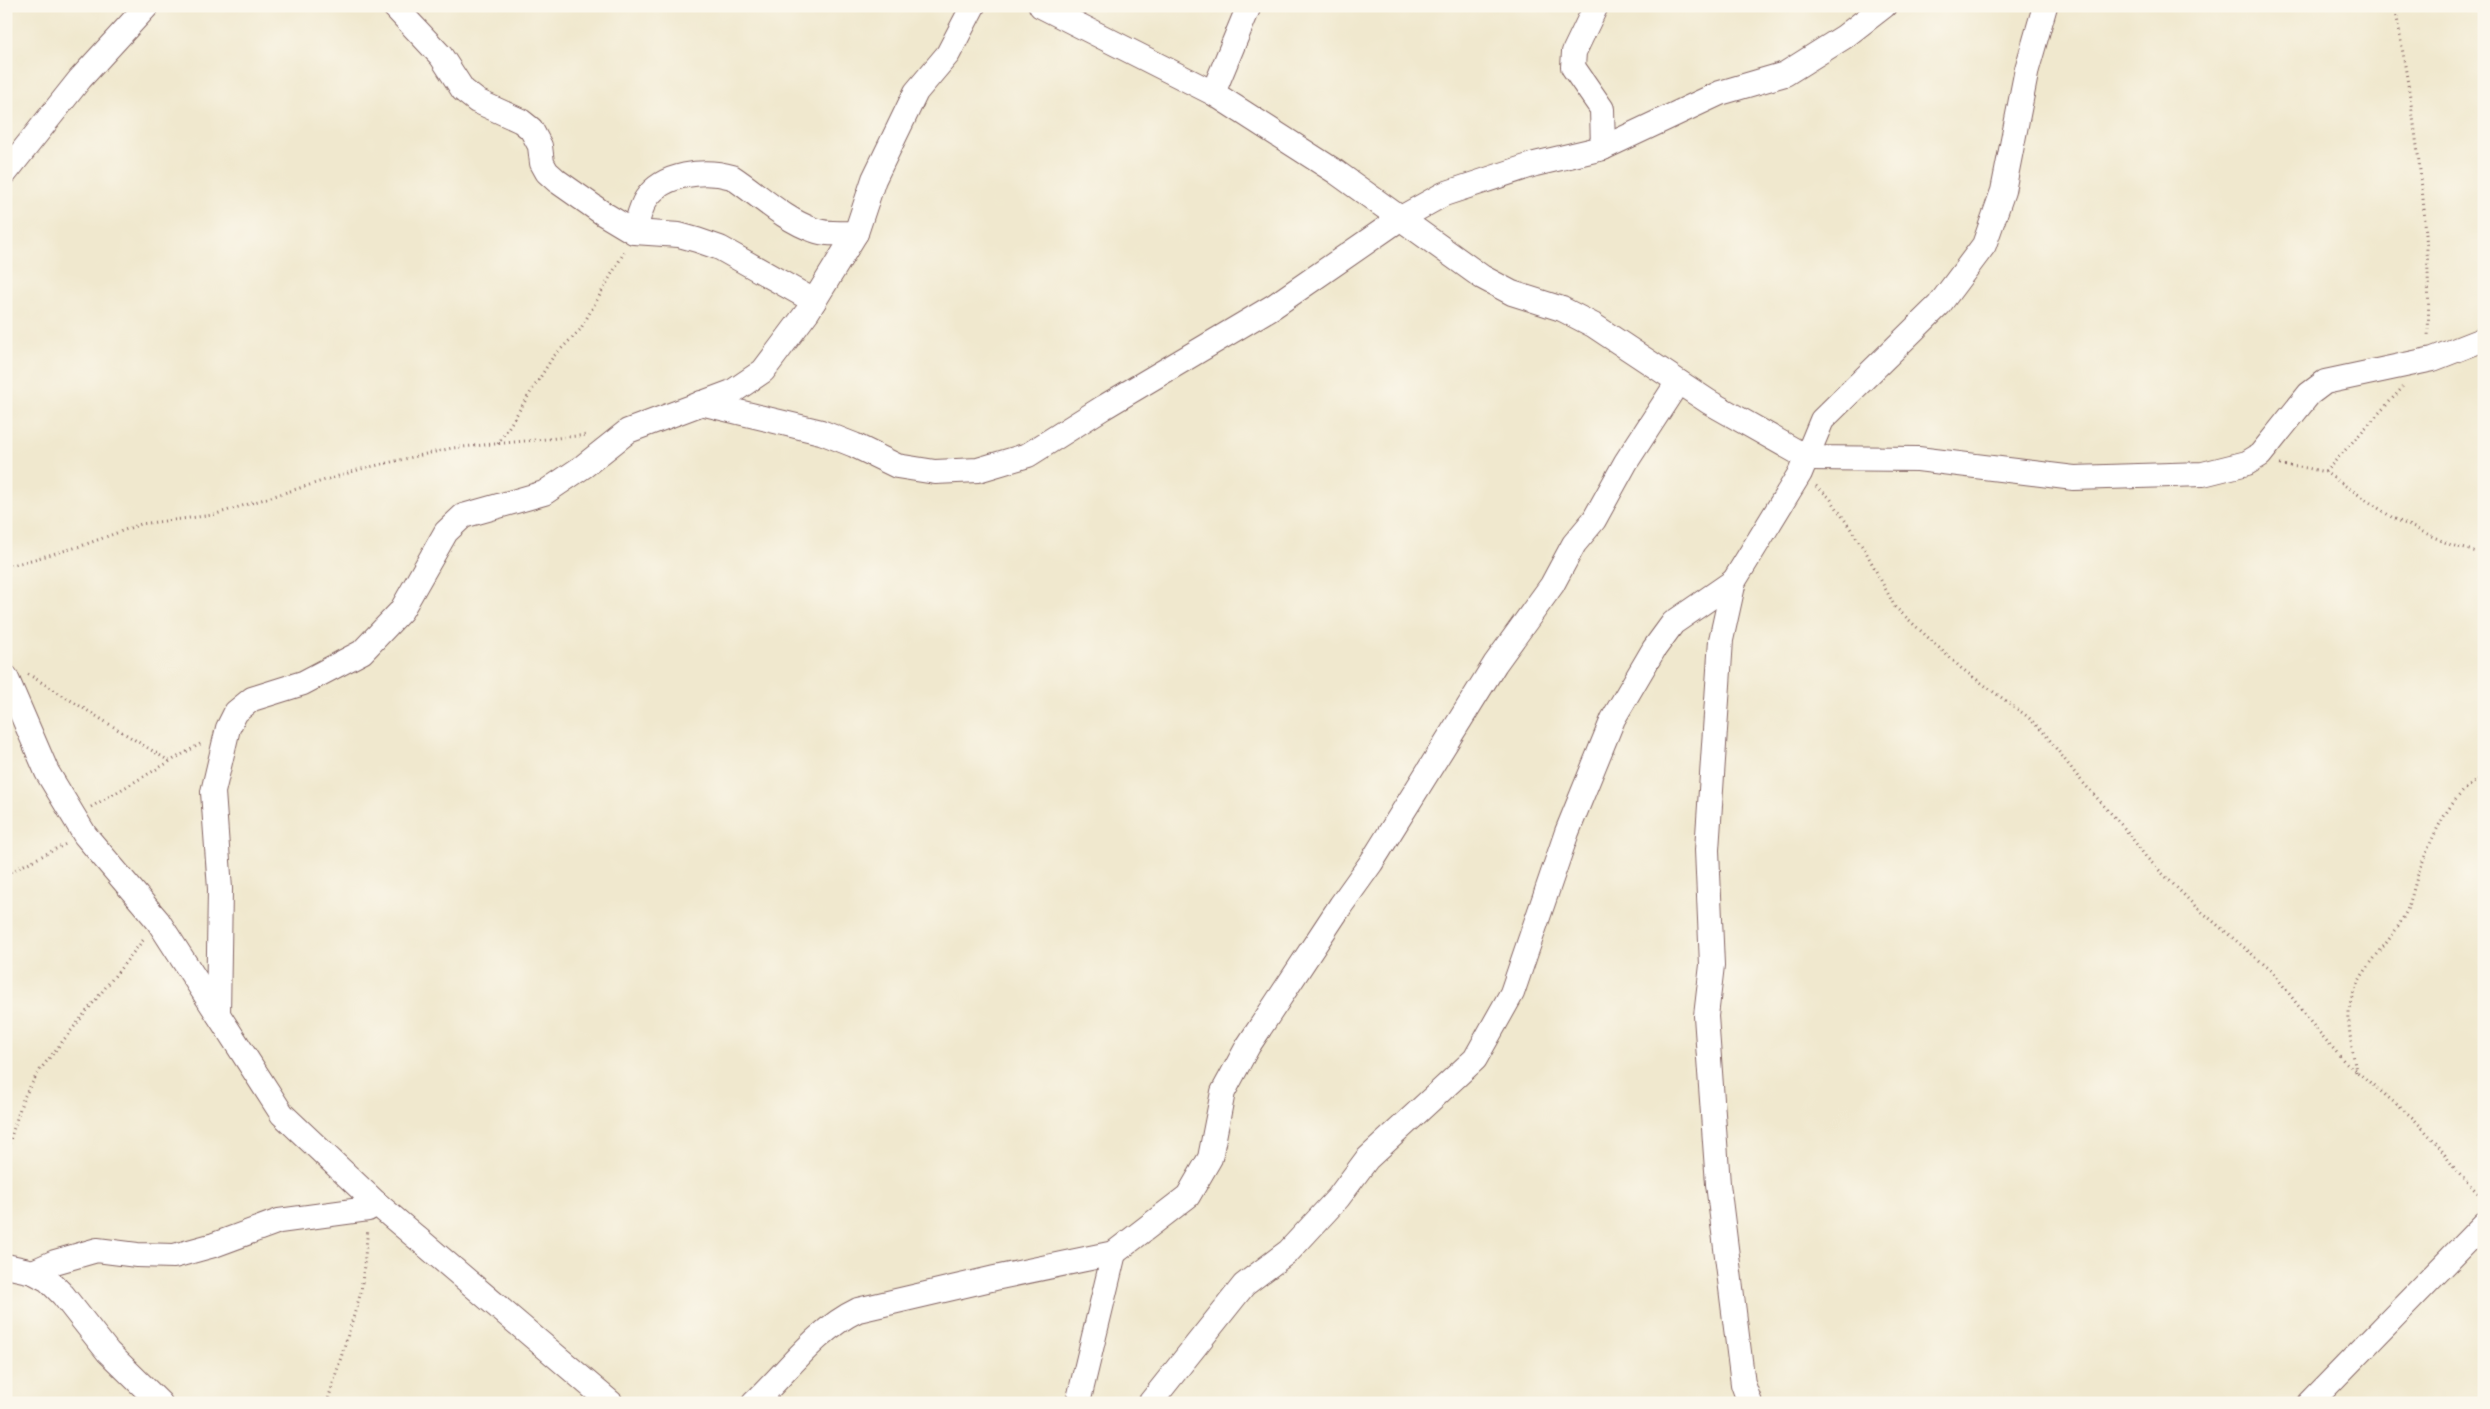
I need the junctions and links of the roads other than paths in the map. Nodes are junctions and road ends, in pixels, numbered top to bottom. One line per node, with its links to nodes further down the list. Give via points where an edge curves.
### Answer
1 (147, 6): 11 (street, via 80,79)
2 (394, 6): 13 (street, via 440,56 463,90 477,101 532,129 547,172)
3 (973, 6): 14 (street, via 948,54 916,92 874,179)
4 (1041, 6): 9 (street)
5 (1249, 6): 9 (street)
6 (1596, 6): 10 (street, via 1574,52 1573,67 1602,109)
7 (1884, 6): 10 (street, via 1844,37 1785,74 1720,94)
8 (2045, 6): 19 (street, via 2027,69 2003,192 1984,245 1939,306 1822,420)
9 (1213, 92): 12 (street)
10 (1603, 148): 12 (street, via 1535,164 1444,194)
11 (6, 172)
12 (1401, 218): 17 (street, via 1482,277 1512,293 1578,317); 18 (street, via 1274,306 1028,455 978,470 935,472 897,466 821,432)
13 (634, 232): 14 (street, via 646,199 658,186 688,175 721,173 815,231); 15 (street, via 679,235 720,248)
14 (856, 233): 15 (street)
15 (814, 301): 18 (street, via 763,371 732,392)
16 (2484, 339): 19 (street, via 2428,360 2326,382 2309,394 2260,455 2247,463 2203,474 2074,478 1918,459)
17 (1678, 382): 19 (street); 25 (street, via 1626,462 1594,520 1574,544 1552,585 1494,664 1376,855 1248,1046 1223,1092 1210,1158 1188,1196)
18 (701, 403): 22 (street, via 628,430 544,493 463,516 446,532 401,611 362,652 303,683 252,699 236,712 228,728 213,792 220,889)
19 (1804, 465): 20 (street)
20 (1734, 582): 32 (street, via 1673,623 1613,719 1567,832 1512,993 1474,1059 1367,1159 1338,1198 1289,1251 1244,1285); 33 (street, via 1721,640 1708,850 1712,965 1706,1016 1718,1184 1743,1384)
21 (15, 674): 22 (street, via 47,772 80,825 158,921)
22 (218, 1014): 23 (street, via 282,1114)
23 (372, 1206): 27 (street, via 279,1221 174,1256 97,1250); 29 (street)
24 (2484, 1224): 34 (street)
25 (1114, 1253): 30 (street, via 858,1310 826,1328); 31 (street)
26 (6, 1266): 27 (street)
27 (33, 1272): 28 (street, via 48,1280 63,1295 108,1352)
28 (160, 1403)
29 (611, 1403)
30 (754, 1403)
31 (1078, 1403)
32 (1150, 1403)
33 (1750, 1403)
34 (2310, 1403)

